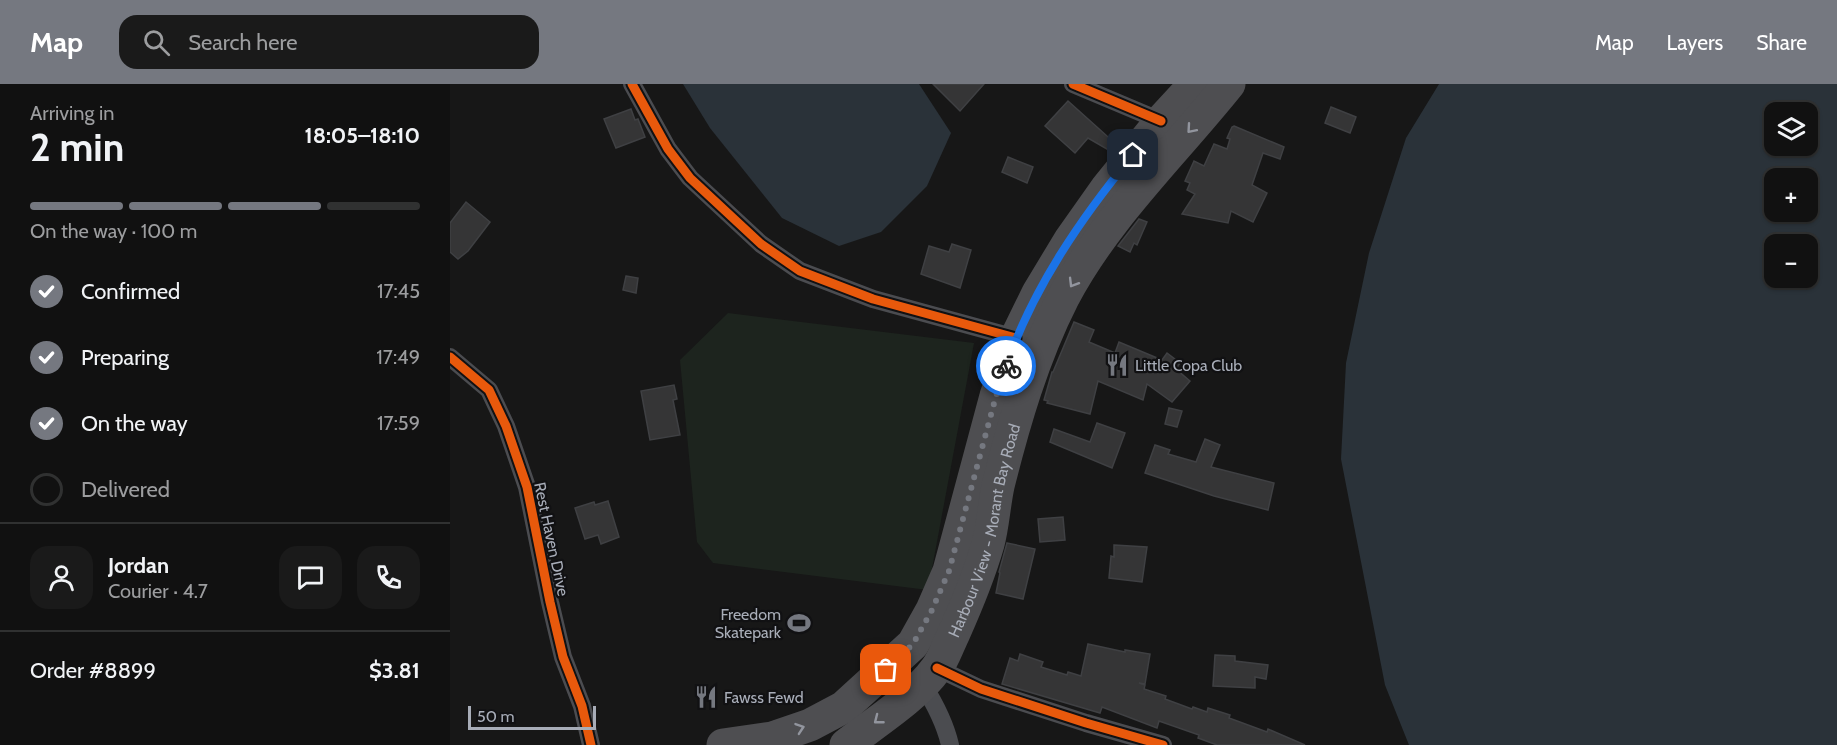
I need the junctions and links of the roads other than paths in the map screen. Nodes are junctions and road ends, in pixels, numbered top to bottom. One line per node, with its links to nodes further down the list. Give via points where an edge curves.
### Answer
1 (632, 84): 6 (street, via 668,149 690,178 761,244 800,271 873,300)
2 (1073, 84): 5 (street)
3 (1195, 84): 5 (highway, Harbour View - Morant Bay Road)
4 (1229, 84): 8 (highway, Harbour View - Morant Bay Road, one-way to 8, via 1093,248 1063,298 1024,395 976,581)
5 (1161, 121): 6 (highway, Harbour View - Morant Bay Road, via 1070,240)
6 (1016, 338): 10 (highway, Harbour View - Morant Bay Road, one-way to 6, via 772,738 810,725 844,707 913,644 949,571 996,396)
7 (450, 357): 9 (street, Rest Haven Drive, via 489,390 506,426 527,487 563,657 582,706)
8 (930, 676): 11 (highway, Harbour View - Morant Bay Road, one-way to 11); 12 (street); 13 (street)
9 (591, 745)
10 (723, 745)
11 (846, 745)
12 (950, 745)
13 (1163, 745)

